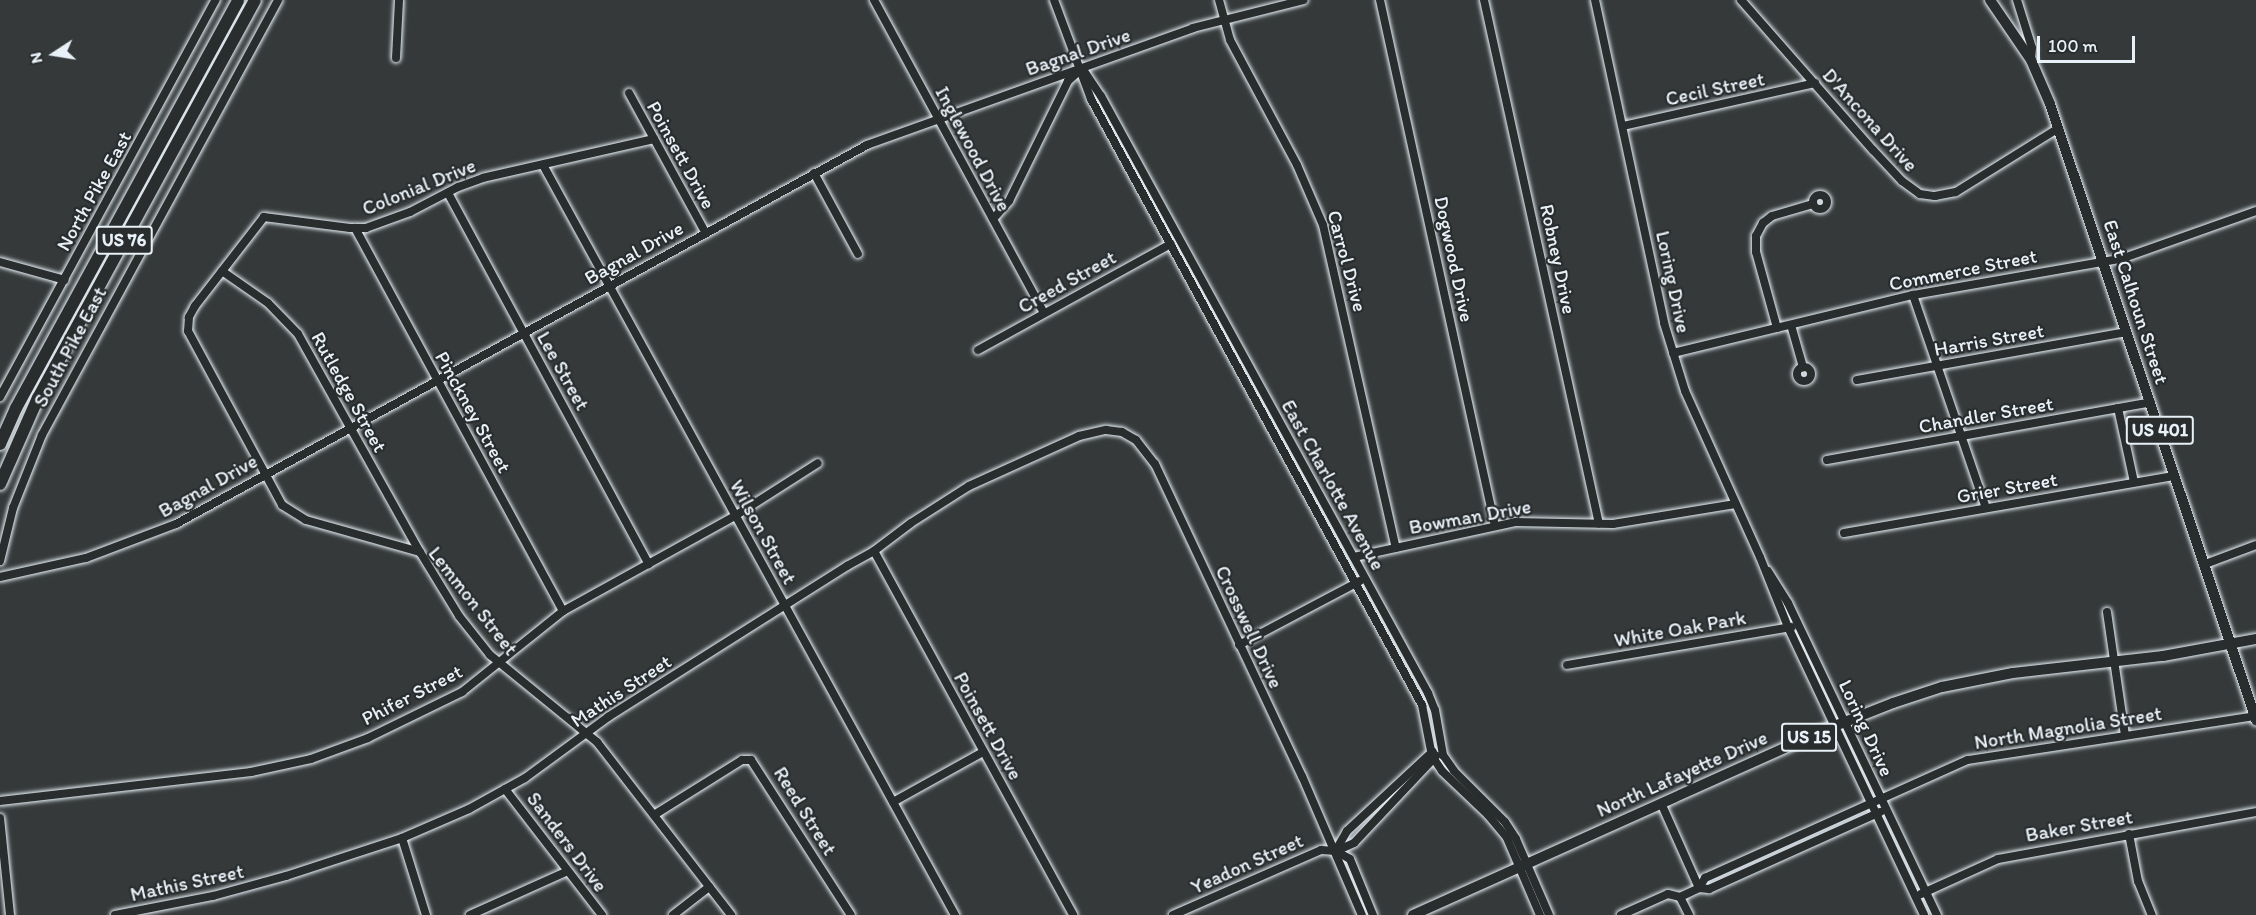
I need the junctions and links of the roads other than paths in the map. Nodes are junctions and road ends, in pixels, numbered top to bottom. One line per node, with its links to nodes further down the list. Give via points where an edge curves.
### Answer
1 (216, 0): 40 (street, North Pike East)
2 (238, 0): 60 (highway, US 76)
3 (255, 0): 66 (highway, US 76, via 38,398)
4 (278, 0): 79 (street, South Pike East, via 42,435 13,508)
5 (399, 0): 17 (street)
6 (874, 0): 22 (street, Inglewood Drive)
7 (1054, 0): 19 (street, East Charlotte Avenue)
8 (1219, 0): 16 (street, Carrol Drive)
9 (1304, 0): 16 (street, Bagnal Drive)
10 (1380, 0): 71 (street, Dogwood Drive)
11 (1484, 0): 70 (street, Robney Drive)
12 (1595, 0): 23 (street, Loring Drive)
13 (1741, 0): 20 (street, D'Ancona Drive)
14 (2017, 0): 18 (street, East Calhoun Street, via 2032,48)
15 (1994, 1): 18 (main road, US 401)
16 (1224, 20): 19 (street, Bagnal Drive); 74 (street, Carrol Drive, via 1230,40 1298,165 1323,225)
17 (396, 58)
18 (2031, 60): 24 (main road, East Calhoun Street / US 401)
19 (1081, 69): 22 (street, Bagnal Drive); 32 (street, via 1068,81 1009,201); 35 (street, East Charlotte Avenue, via 1092,99); 77 (street, East Charlotte Avenue, via 1101,96)
20 (1815, 83): 23 (street, Cecil Street); 24 (street, D'Ancona Drive, via 1902,181 1925,196 1956,192)
21 (629, 93): 25 (street, Poinsett Drive)
22 (939, 119): 27 (street, Bagnal Drive, via 867,145); 32 (street, Inglewood Drive)
23 (1623, 126): 49 (street, Loring Drive)
24 (2059, 128): 37 (main road, East Calhoun Street / US 401)
25 (654, 139): 26 (street, Colonial Drive); 34 (street, Poinsett Drive)
26 (543, 165): 28 (street, Colonial Drive, via 483,178); 41 (street, Wilson Street)
27 (814, 173): 34 (street, Bagnal Drive); 36 (street)
28 (448, 193): 33 (street, Colonial Drive, via 392,219); 47 (street, Lee Street)
29 (1813, 204): 45 (street, via 1772,216 1756,236 1756,252)
30 (2256, 211): 37 (street, Commerce Street, via 2124,258)
31 (264, 217): 33 (street, Colonial Drive); 39 (street, Lemmon Street)
32 (993, 219): 43 (street, Inglewood Drive)
33 (355, 228): 53 (street, Pinckney Street)
34 (705, 232): 41 (street, Bagnal Drive)
35 (1171, 244): 43 (street, Creed Street); 84 (street, East Charlotte Avenue)
36 (858, 254)
37 (2104, 261): 42 (street, Commerce Street); 46 (main road, East Calhoun Street / US 401)
38 (0, 262): 40 (street)
39 (222, 271): 57 (street, Rutledge Street, via 268,303 298,334); 63 (street, Lemmon Street, via 195,306 188,331)
40 (64, 280): 54 (street, North Pike East)
41 (609, 286): 47 (street, Bagnal Drive); 69 (street, Wilson Street)
42 (1914, 295): 44 (street, Commerce Street); 50 (street)
43 (1044, 313): 48 (street, Creed Street)
44 (1791, 325): 45 (street, Commerce Street); 51 (street)
45 (1777, 328): 49 (street, Commerce Street)
46 (2127, 332): 50 (street, Harris Street); 55 (main road, East Calhoun Street / US 401)
47 (523, 333): 53 (street, Bagnal Drive); 80 (street, Lee Street)
48 (978, 350)
49 (1673, 353): 67 (street, Loring Drive, via 1693,411)
50 (1938, 366): 52 (street, Harris Street); 59 (street)
51 (1803, 367)
52 (1857, 380)
53 (437, 381): 57 (street, Bagnal Drive); 86 (street, Pinckney Street)
54 (0, 397)
55 (2151, 402): 56 (street, Chandler Street); 64 (main road, East Calhoun Street / US 401)
56 (2118, 408): 59 (street, Chandler Street); 65 (street)
57 (350, 428): 63 (street, Bagnal Drive); 75 (street, Rutledge Street)
58 (1117, 431): 76 (street, Mathis Street, via 1079,436 986,477 911,523); 91 (street, Crosswell Drive, via 1148,451)
59 (1962, 436): 61 (street, Chandler Street); 68 (street)
60 (0, 444)
61 (1827, 460)
62 (818, 463): 69 (street, Phifer Street)
63 (264, 475): 75 (street, Lemmon Street, via 282,505 300,518); 82 (street, Bagnal Drive, via 144,538 86,558)
64 (2175, 476): 65 (street, Grier Street); 81 (main road, East Calhoun Street / US 401)
65 (2134, 482): 68 (street, Grier Street)
66 (0, 484)
67 (1735, 504): 70 (street, Bowman Drive); 78 (street, Loring Drive)
68 (1986, 508): 72 (street, Grier Street)
69 (735, 516): 80 (street, Phifer Street); 85 (street, Wilson Street)
70 (1599, 524): 71 (street, Bowman Drive, via 1533,521)
71 (1495, 526): 74 (street, Bowman Drive)
72 (1844, 533)
73 (2256, 545): 81 (street)
74 (1396, 548): 77 (street, Bowman Drive)
75 (420, 552): 94 (street, Lemmon Street, via 471,633)
76 (874, 552): 85 (street, Mathis Street); 101 (street, Poinsett Drive)
77 (1354, 557): 83 (street, East Charlotte Avenue)
78 (1760, 557): 88 (street, Loring Drive); 89 (street, Loring Drive)
79 (0, 561)
80 (649, 564): 86 (street, Phifer Street)
81 (2205, 564): 92 (main road, East Calhoun Street / US 401)
82 (0, 578)
83 (1365, 578): 84 (street); 100 (street, East Charlotte Avenue, via 1432,702)
84 (1356, 583): 91 (street); 102 (street, East Charlotte Avenue, via 1422,705)
85 (784, 606): 98 (street, Mathis Street); 106 (street, Wilson Street)
86 (563, 611): 94 (street, Phifer Street)
87 (2107, 612): 93 (street)
88 (1799, 626): 89 (street, White Oak Park); 97 (street, Loring Drive)
89 (1788, 627): 95 (street, White Oak Park); 97 (street, Loring Drive)
90 (2256, 639): 92 (main road, North Lafayette Drive / US 15)
91 (1239, 645): 116 (street, Crosswell Drive)
92 (2232, 645): 93 (main road, North Lafayette Drive / US 15); 96 (main road, East Calhoun Street / US 401)
93 (2114, 662): 97 (main road, North Lafayette Drive / US 15, via 1972,681 1920,694); 99 (street)
94 (497, 663): 98 (street, Lemmon Street); 105 (street, Phifer Street, via 471,686 439,705 311,759 218,777)
95 (1567, 665)
96 (2256, 717): 99 (street, North Magnolia Street)
97 (1839, 724): 104 (street, Loring Drive); 107 (main road, North Lafayette Drive / US 15); 108 (street, Loring Drive)
98 (586, 733): 103 (street, Mathis Street); 112 (street, Lemmon Street)
99 (2125, 735): 104 (street, North Magnolia Street, via 1968,760)
100 (1441, 749): 102 (street, Yeadon Street); 117 (street, East Charlotte Avenue, via 1454,771 1505,822)
101 (983, 753): 106 (street); 133 (street, Poinsett Drive)
102 (1432, 756): 116 (street, Yeadon Street, via 1347,831); 116 (street, Yeadon Street, via 1354,843); 117 (street, East Charlotte Avenue, via 1500,829)
103 (506, 789): 115 (street, Mathis Street); 118 (street, Sanders Drive)
104 (1881, 799): 108 (street, North Magnolia Street); 109 (street, Loring Drive)
105 (0, 801)
106 (893, 802): 132 (street, Wilson Street)
107 (1661, 803): 117 (main road, North Lafayette Drive / US 15); 120 (street)
108 (1871, 804): 111 (street, Loring Drive); 120 (street, North Magnolia Street, via 1705,878)
109 (1886, 809): 111 (street, North Magnolia Street); 121 (street, Loring Drive)
110 (2256, 812): 114 (street, Baker Street)
111 (1876, 814): 120 (street, North Magnolia Street, via 1709,889); 123 (street, Loring Drive)
112 (654, 815): 119 (street, Lemmon Street); 131 (street, Reed Street, via 742,760 751,760)
113 (0, 818): 124 (street)
114 (2129, 834): 121 (street, Baker Street, via 1998,859); 144 (street, via 2136,875)
115 (402, 837): 125 (street, Mathis Street, via 241,889); 126 (street)
116 (1336, 851): 134 (street, Yeadon Street, via 1321,850); 135 (street, Crosswell Drive); 136 (street, Crosswell Drive, via 1350,859)
117 (1523, 865): 137 (main road, North Lafayette Drive / US 15); 138 (street, East Charlotte Avenue); 139 (street, East Charlotte Avenue)
118 (568, 871): 127 (street); 128 (street, Sanders Drive)
119 (709, 887): 129 (street); 130 (street, Lemmon Street)
120 (1699, 888): 122 (street, North Magnolia Street)
121 (1926, 892): 123 (street, Baker Street); 143 (street, Loring Drive)
122 (1680, 897): 140 (street, North Magnolia Street, via 1668,894); 141 (street)
123 (1915, 897): 142 (street, Loring Drive)
124 (10, 915)
125 (115, 915)
126 (426, 915)
127 (470, 915)
128 (602, 915)
129 (673, 915)
130 (731, 915)
131 (851, 915)
132 (955, 915)
133 (1073, 915)
134 (1173, 915)
135 (1362, 915)
136 (1373, 915)
137 (1413, 915)
138 (1540, 915)
139 (1549, 915)
140 (1621, 915)
141 (1689, 915)
142 (1924, 915)
143 (1937, 915)
144 (2152, 915)

